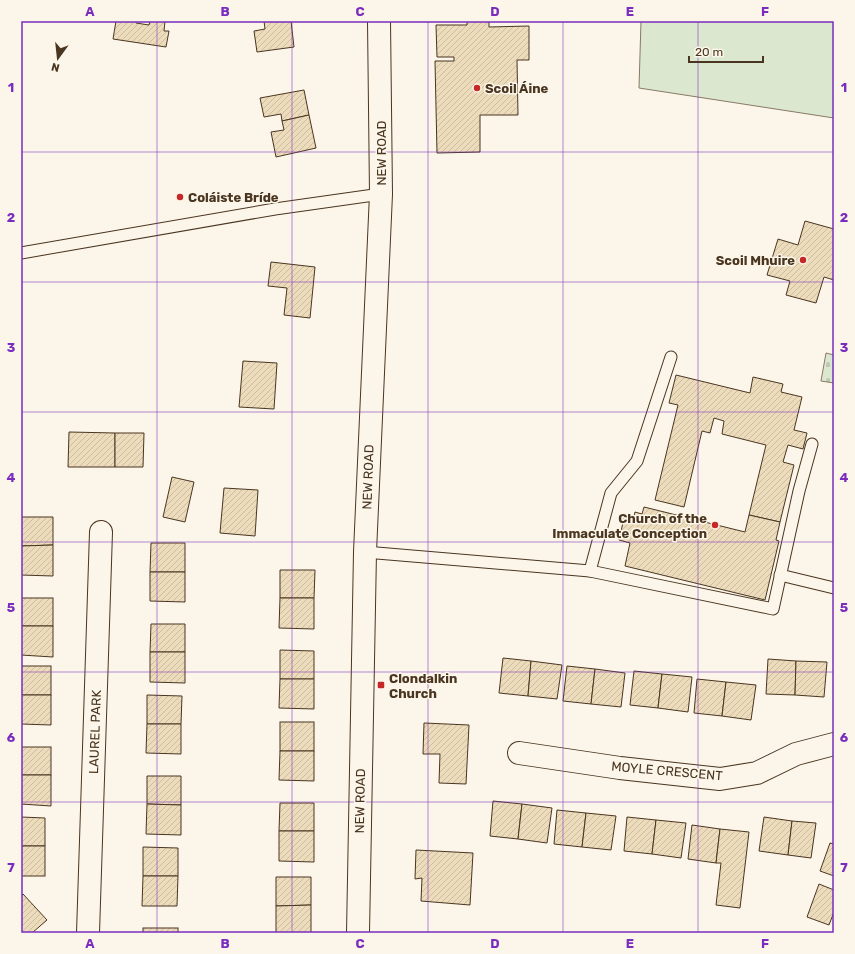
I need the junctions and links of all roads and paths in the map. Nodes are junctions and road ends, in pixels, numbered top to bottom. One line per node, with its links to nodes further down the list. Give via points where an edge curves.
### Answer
1 (379, 21): 2 (street, NEW ROAD)
2 (381, 194): 3 (lane, via 275,209); 7 (street, NEW ROAD)
3 (21, 253)
4 (671, 357): 8 (lane, via 637,461 611,493)
5 (812, 444): 9 (lane)
6 (101, 532): 13 (street, LAUREL PARK)
7 (365, 552): 8 (lane); 14 (street, NEW ROAD)
8 (590, 571): 9 (lane, via 773,609)
9 (780, 576): 10 (lane)
10 (834, 588)
11 (834, 744): 12 (street, MOYLE CRESCENT, via 796,754 757,773 720,779)
12 (519, 753)
13 (88, 933)
14 (358, 933)

